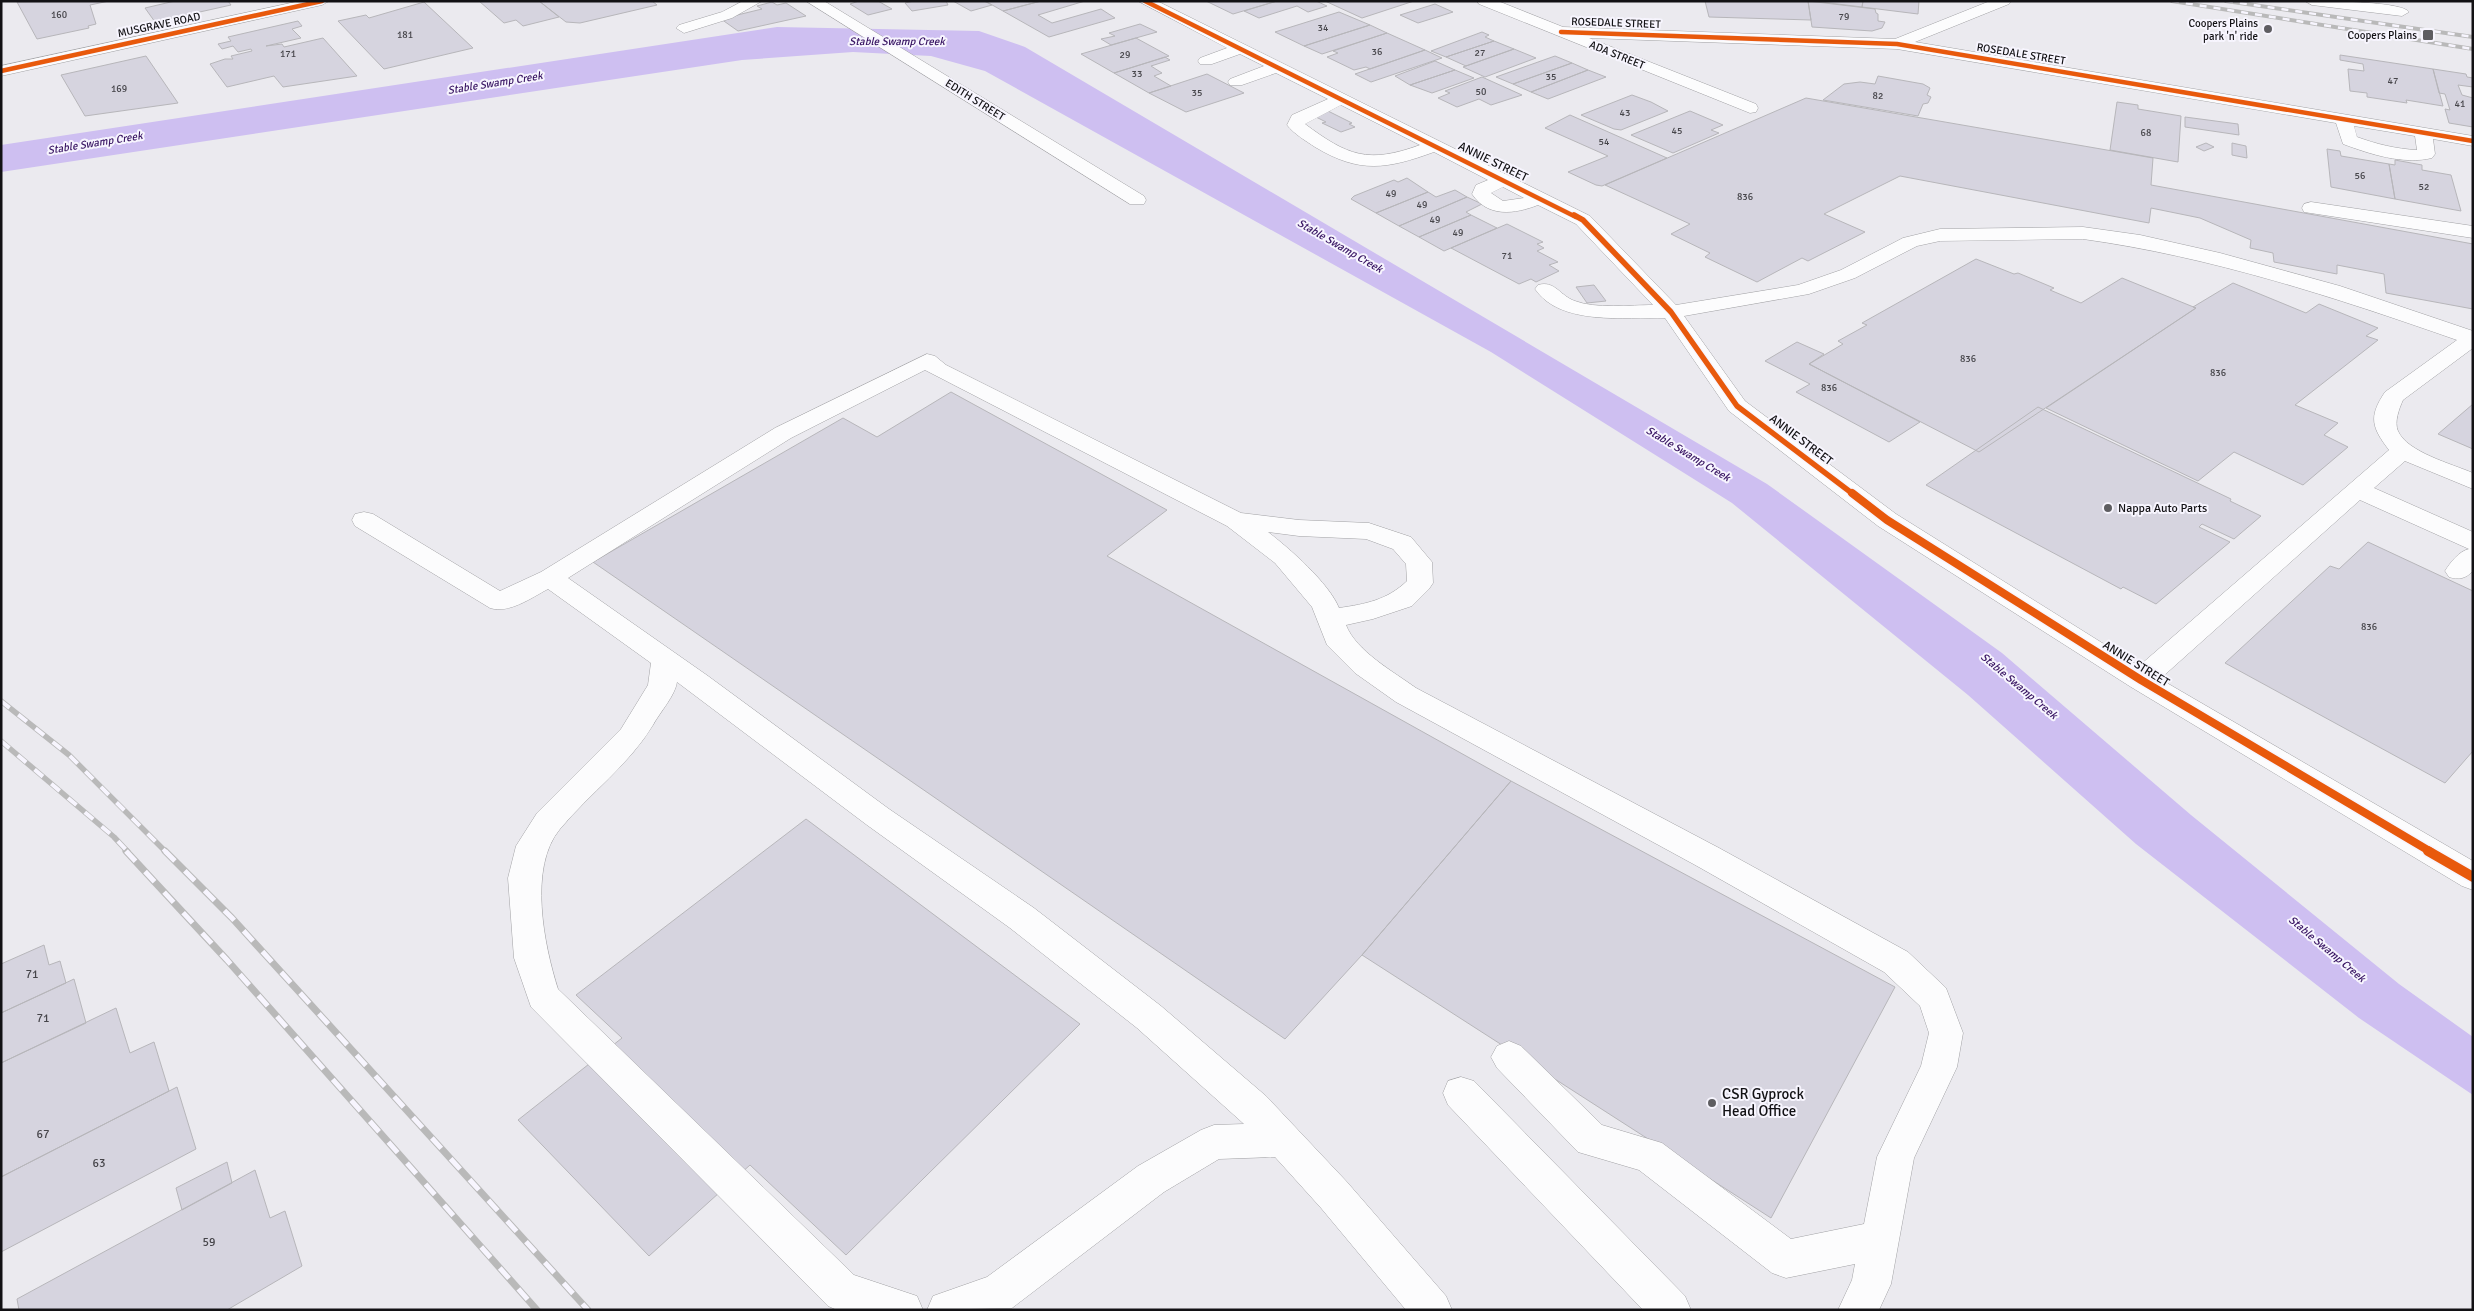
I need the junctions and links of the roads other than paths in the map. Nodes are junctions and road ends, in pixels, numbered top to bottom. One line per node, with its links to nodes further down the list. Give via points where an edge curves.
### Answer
1 (322, 1): 14 (street, MUSGRAVE ROAD)
2 (755, 1): 9 (street, via 727,15)
3 (813, 1): 23 (street, EDITH STREET)
4 (1484, 1): 10 (street, ADA STREET)
5 (2004, 1): 11 (street)
6 (2312, 1): 8 (street)
7 (1151, 2): 12 (street, ANNIE STREET)
8 (2402, 12)
9 (684, 28)
10 (1561, 32): 11 (street, ROSEDALE STREET); 18 (street, ADA STREET)
11 (1897, 44): 19 (street, ROSEDALE STREET)
12 (1240, 49): 13 (street); 15 (street, ANNIE STREET)
13 (1206, 61)
14 (4, 66)
15 (1277, 67): 16 (street); 17 (street, ANNIE STREET)
16 (1236, 82)
17 (1341, 99): 22 (street, ANNIE STREET); 22 (street, via 1298,119 1296,125 1344,155 1361,161 1391,160)
18 (1750, 108)
19 (2343, 119): 20 (street, ROSEDALE STREET); 20 (street, via 2349,140 2367,147 2417,156 2426,154)
20 (2423, 132): 21 (street, ROSEDALE STREET)
21 (2473, 141)
22 (1434, 146): 27 (street, ANNIE STREET, via 1583,220)
23 (1137, 200)
24 (2311, 208): 25 (street)
25 (2473, 232)
26 (1545, 289): 27 (street, via 1567,306 1587,310)
27 (1671, 312): 28 (street, via 1802,290 1848,274 1910,242 1940,235 2083,233 2140,241 2323,287); 38 (street, ANNIE STREET, via 1737,406 1887,520)
28 (2473, 338): 29 (street, via 2393,397 2386,414 2386,431)
29 (2402, 451): 30 (street); 31 (street)
30 (2473, 482)
31 (2360, 491): 34 (street); 38 (street)
32 (364, 520): 35 (street, via 499,602)
33 (1236, 520): 35 (street, via 938,370 927,361 783,432); 36 (street, via 1284,557 1324,604); 36 (street, via 1299,528 1369,531 1402,543 1419,562 1420,583 1403,600 1364,613)
34 (2473, 542)
35 (550, 578): 37 (street)
36 (1330, 619): 43 (street, via 1337,638 1365,666 1406,695 1708,856 1896,962 1934,998 1946,1033 1939,1068 1896,1157)
37 (665, 660): 42 (street, via 1022,918 1149,1017 1253,1108); 44 (street, via 662,686 631,737 548,821 532,846 524,878 531,958 543,997 842,1292)
38 (2140, 680): 39 (street, ANNIE STREET)
39 (2473, 877)
40 (1509, 1056): 43 (street, via 1591,1140 1649,1155 1786,1259)
41 (1461, 1093): 47 (street)
42 (1282, 1140): 45 (street, via 1214,1142 1151,1179 998,1294); 46 (street, via 1334,1195)
43 (1879, 1240): 48 (street, via 1871,1284)
44 (903, 1310)
45 (947, 1310)
46 (1432, 1310)
47 (1671, 1310)
48 (1858, 1310)

